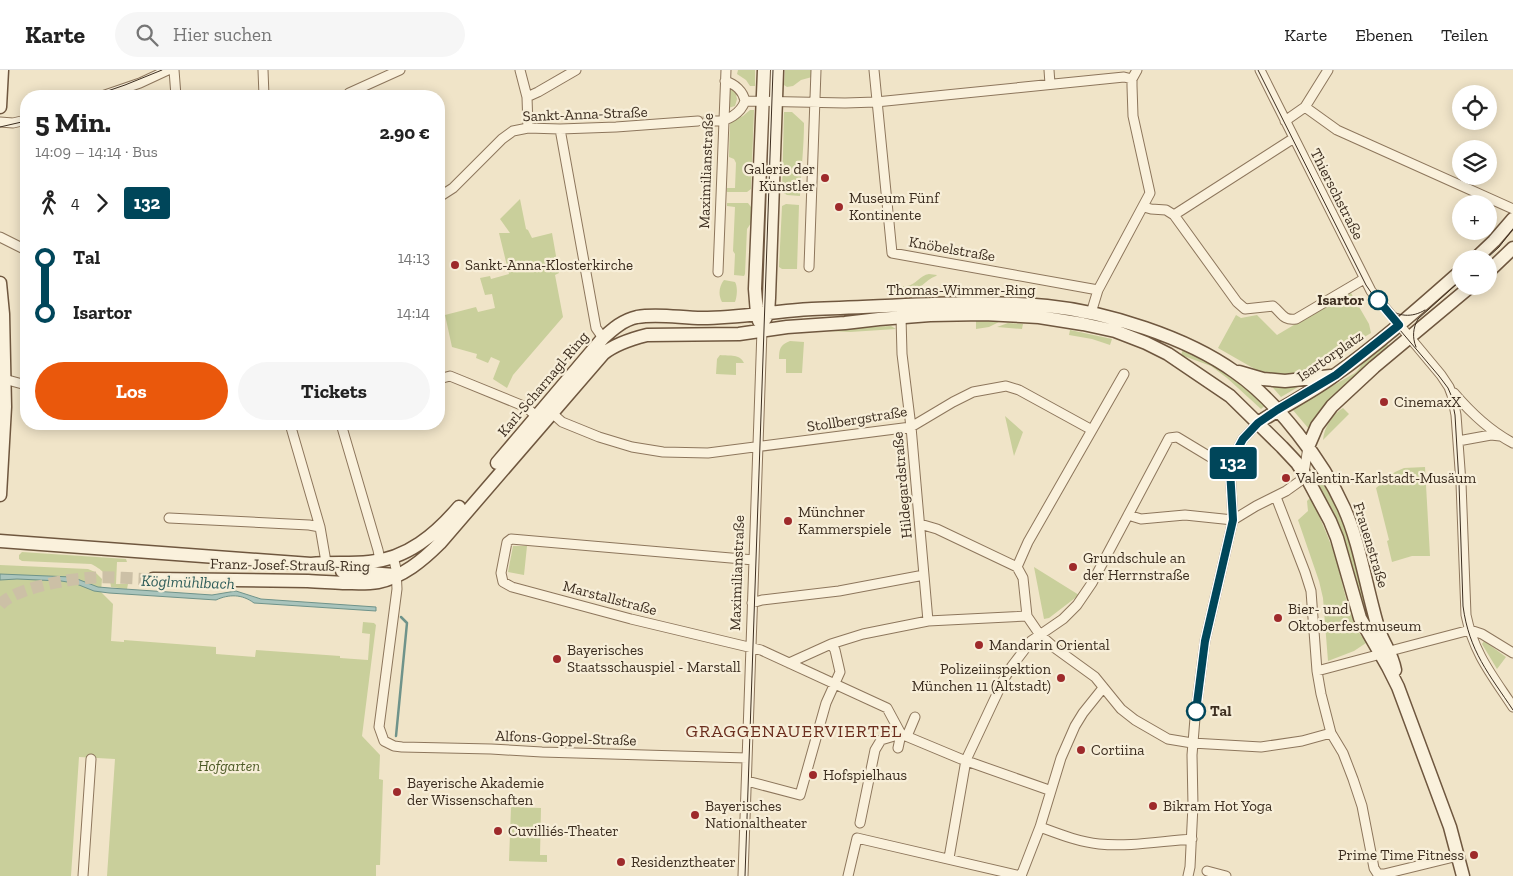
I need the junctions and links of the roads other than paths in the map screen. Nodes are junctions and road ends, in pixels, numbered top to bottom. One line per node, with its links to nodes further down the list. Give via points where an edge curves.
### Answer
1 (2, 70): 29 (main road)
2 (168, 70): 20 (street)
3 (174, 70): 21 (street)
4 (264, 70): 22 (street)
5 (400, 70): 23 (street)
6 (520, 70): 24 (street)
7 (576, 70): 24 (street)
8 (726, 70): 18 (street, Maximilianstraße)
9 (764, 70): 26 (main road, Maximilianstraße)
10 (777, 70): 26 (main road, Maximilianstraße)
11 (816, 70): 27 (street)
12 (874, 70): 28 (street, Knöbelstraße)
13 (1049, 70): 19 (street)
14 (1137, 70): 17 (street)
15 (1260, 70): 34 (street, Thierschstraße)
16 (1328, 70): 30 (street)
17 (1132, 79): 19 (street); 40 (street, via 1133,116 1150,193)
18 (726, 81): 25 (street, via 743,94); 33 (street, Maximilianstraße)
19 (1050, 84): 28 (street)
20 (120, 90)
21 (176, 90)
22 (264, 90)
23 (357, 90)
24 (526, 97): 36 (street)
25 (745, 101): 26 (street); 33 (street, via 739,111)
26 (769, 101): 27 (street); 57 (main road, Maximilianstraße)
27 (815, 102): 28 (street); 49 (street)
28 (876, 102): 54 (street, Knöbelstraße, via 892,253)
29 (0, 107)
30 (1305, 108): 34 (street); 41 (street, via 1337,130)
31 (20, 121): 35 (street)
32 (698, 121): 37 (street, Sankt-Anna-Straße)
33 (719, 121): 50 (street, Maximilianstraße)
34 (1285, 121): 38 (street, Thierschstraße)
35 (0, 122)
36 (528, 128): 37 (street, Sankt-Anna-Straße); 39 (street, Sankt-Anna-Straße, via 513,131 502,139)
37 (560, 129): 64 (street, via 596,328)
38 (1294, 138): 42 (street); 52 (street, Thierschstraße)
39 (445, 193)
40 (1144, 207): 42 (street, via 1166,210); 54 (street)
41 (1513, 209)
42 (1174, 215): 52 (street, via 1241,307 1273,306 1286,318 1296,319)
43 (1513, 219): 47 (main road)
44 (0, 236): 45 (street)
45 (20, 247)
46 (1513, 248): 48 (main road)
47 (1485, 250)
48 (1497, 263)
49 (809, 267)
50 (718, 272)
51 (1452, 278): 62 (main road, Isartorplatz)
52 (1364, 279): 62 (street, Thierschstraße)
53 (0, 283): 73 (main road)
54 (1098, 290): 58 (street)
55 (1460, 295): 66 (main road)
56 (849, 308): 57 (main road, Thomas-Wimmer-Ring); 58 (main road, Thomas-Wimmer-Ring, via 1003,304 1048,306); 61 (main road, via 851,314)
57 (762, 313): 60 (main road, Karl-Scharnagl-Ring, via 703,318 651,316); 63 (main road, Maximilianstraße)
58 (1091, 313): 67 (main road, Thomas-Wimmer-Ring)
59 (901, 318): 61 (main road, Thomas-Wimmer-Ring); 68 (main road, Thomas-Wimmer-Ring, via 984,314 1068,321 1130,336); 80 (street, Hildegardstraße)
60 (626, 321): 64 (main road, Karl-Scharnagl-Ring); 65 (main road, via 626,330)
61 (845, 323): 63 (main road, Thomas-Wimmer-Ring)
62 (1399, 325): 66 (street, Thierschstraße); 71 (main road, Isartorplatz)
63 (762, 330): 65 (main road, Karl-Scharnagl-Ring, via 740,334 646,335); 87 (street, Maximilianstraße)
64 (603, 338): 78 (main road, Karl-Scharnagl-Ring)
65 (634, 338): 77 (main road, Karl-Scharnagl-Ring, via 606,352)
66 (1410, 338): 75 (street, Thierschstraße); 89 (main road, via 1332,406 1317,426)
67 (1185, 344): 68 (main road, via 1177,349); 69 (main road, Thomas-Wimmer-Ring)
68 (1177, 360): 79 (main road, Thomas-Wimmer-Ring, via 1230,396)
69 (1234, 371): 71 (main road, via 1285,381); 76 (main road, Thomas-Wimmer-Ring)
70 (1124, 374): 83 (street)
71 (1336, 375): 76 (main road, Isartorplatz)
72 (445, 377): 78 (street, via 450,376 526,407)
73 (4, 379): 74 (street); 92 (main road)
74 (20, 383)
75 (1449, 387): 84 (street, Thierschstraße); 85 (street, via 1456,408)
76 (1277, 410): 79 (main road, Isartorplatz); 89 (main road)
77 (552, 413): 87 (street, Stollbergstraße, via 562,422 600,437 649,451 708,453); 106 (main road, Karl-Scharnagl-Ring, via 428,556)
78 (536, 416): 100 (main road, Karl-Scharnagl-Ring, via 441,528 422,543)
79 (1258, 423): 88 (main road); 90 (street, via 1243,439)
80 (911, 427): 83 (street, Stollbergstraße, via 973,392 1006,386); 87 (street, Stollbergstraße); 97 (street, Hildegardstraße)
81 (292, 430): 98 (street)
82 (343, 430): 101 (street)
83 (1092, 430): 105 (street)
84 (1500, 436): 85 (street); 86 (street, Thierschstraße)
85 (1458, 441): 112 (street, via 1465,606)
86 (1513, 443)
87 (758, 446): 102 (street, Maximilianstraße)
88 (1282, 447): 89 (main road); 91 (main road)
89 (1308, 447): 91 (street); 116 (main road, Frauenstraße, via 1329,480 1351,526)
90 (1230, 470): 94 (street, via 1177,437 1169,438); 96 (street)
91 (1304, 473): 93 (street, via 1300,481); 116 (main road, Frauenstraße, via 1337,538 1360,618)
92 (0, 495)
93 (1276, 497): 96 (street); 119 (street, via 1311,591)
94 (1128, 515): 96 (street, via 1141,519 1186,516); 113 (street, via 1077,606)
95 (169, 518): 98 (street)
96 (1233, 520): 126 (street, via 1205,641)
97 (920, 524): 105 (street); 107 (street, Hildegardstraße)
98 (320, 527): 103 (street)
99 (0, 541): 104 (main road, Franz-Josef-Strauß-Ring)
100 (393, 556): 101 (main road, Karl-Scharnagl-Ring); 106 (street)
101 (380, 560): 103 (main road, Franz-Josef-Strauß-Ring)
102 (754, 560): 109 (street, Maximilianstraße); 115 (street, Marstallstraße, via 511,539 507,542 502,573 502,582 512,586 631,619)
103 (326, 562): 104 (main road, Franz-Josef-Strauß-Ring)
104 (311, 564): 106 (main road, Franz-Josef-Strauß-Ring, via 326,569)
105 (1017, 567): 110 (street, via 1023,578)
106 (397, 575): 108 (main road, Franz-Josef-Strauß-Ring, via 379,582 358,583); 130 (street, Alfons-Goppel-Straße, via 379,727 384,742 402,747)
107 (924, 575): 109 (street); 111 (street, Hildegardstraße)
108 (153, 579)
109 (752, 603): 115 (street, Maximilianstraße)
110 (1027, 616): 111 (street); 113 (street)
111 (928, 621): 114 (street)
112 (1470, 630): 116 (street); 117 (street); 122 (street, via 1483,662)
113 (1040, 635): 121 (street, via 1095,677); 131 (street, via 1031,641 1004,679)
114 (831, 644): 118 (street); 120 (street, via 840,672)
115 (751, 647): 118 (street); 130 (street, Maximilianstraße)
116 (1386, 653): 119 (street); 137 (main road, Frauenstraße, via 1395,666 1398,687)
117 (1513, 653)
118 (789, 663): 120 (street)
119 (1316, 671): 124 (street)
120 (834, 683): 125 (street, via 887,708); 132 (street, via 800,795)
121 (1103, 688): 126 (street, via 1135,720 1168,739); 135 (street, via 1075,726 1061,758)
122 (1513, 707)
123 (915, 716): 125 (street)
124 (1332, 733): 126 (street, via 1261,747); 140 (street, via 1343,753 1362,806 1374,868)
125 (906, 736): 127 (street); 128 (street); 131 (street); 134 (street, via 881,740 873,750)
126 (1192, 743): 136 (street)
127 (898, 748)
128 (908, 748)
129 (91, 758): 141 (street)
130 (747, 758): 132 (street, Maximilianstraße)
131 (966, 760): 133 (street); 138 (street)
132 (746, 781): 142 (street, Maximilianstraße)
133 (1046, 788)
134 (860, 823)
135 (1040, 827): 136 (street, via 1065,837 1098,844 1128,845); 144 (street)
136 (1192, 839): 145 (street)
137 (1458, 856): 140 (street); 147 (main road, Frauenstraße)
138 (950, 858): 143 (street, via 860,838); 144 (street)
139 (1207, 871): 146 (street)
140 (1379, 875)
141 (83, 876)
142 (743, 876)
143 (848, 876)
144 (1021, 876)
145 (1188, 876)
146 (1226, 876)
147 (1463, 876)

